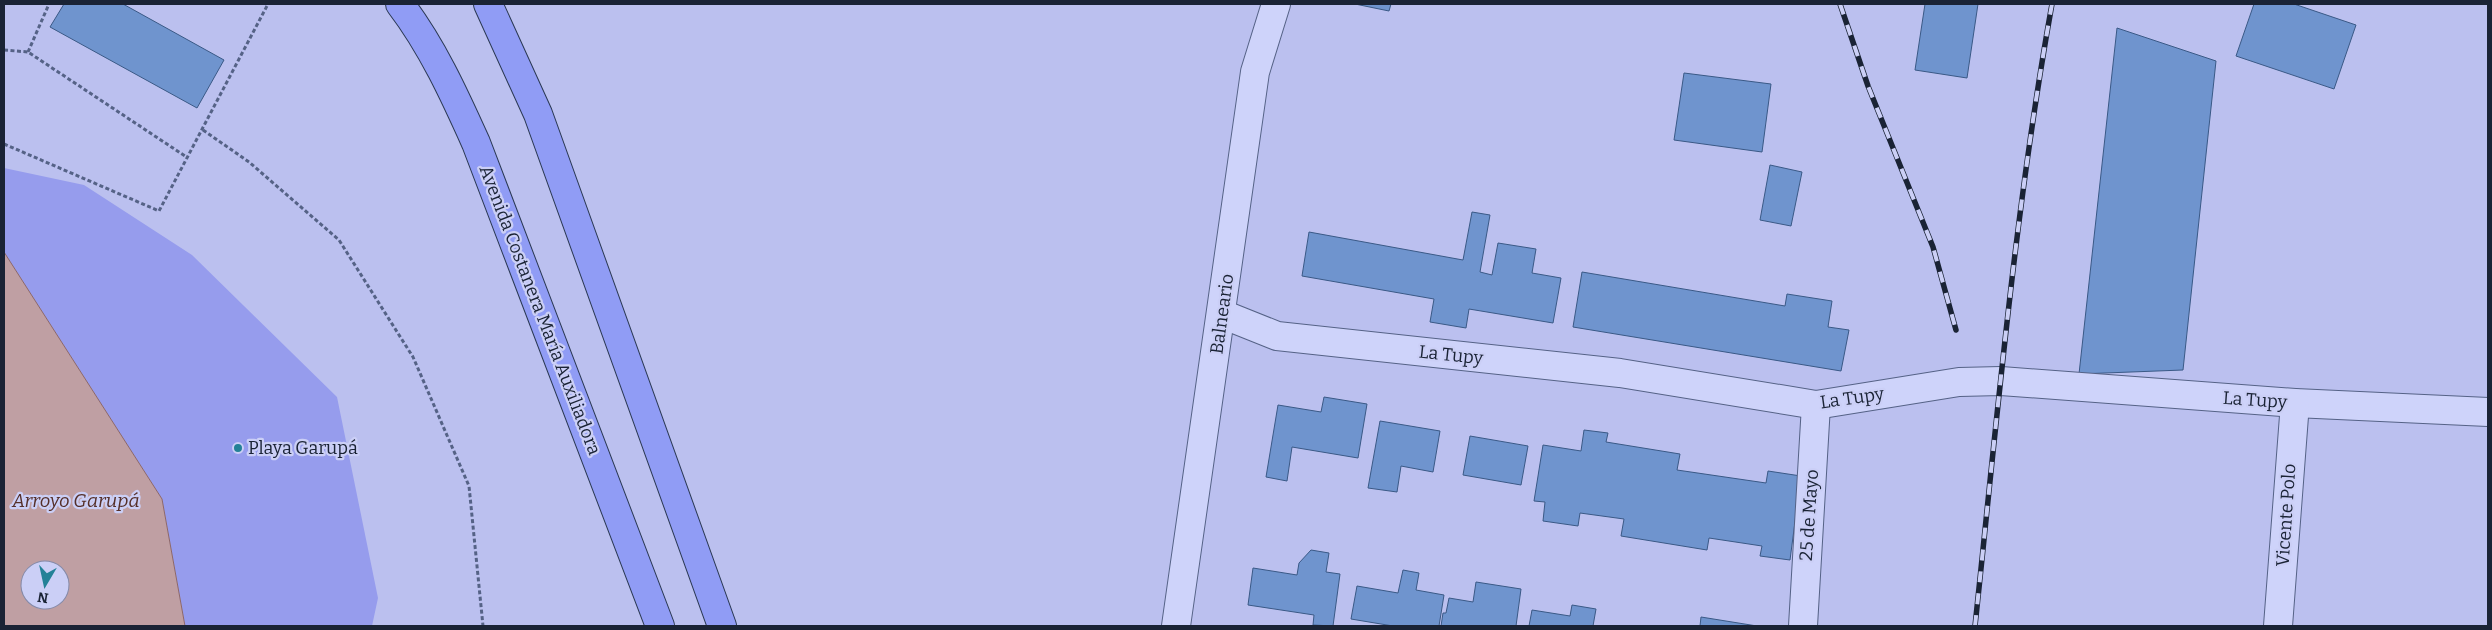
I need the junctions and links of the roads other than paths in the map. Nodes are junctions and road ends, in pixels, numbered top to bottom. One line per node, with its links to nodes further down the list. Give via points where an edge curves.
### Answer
1 (400, 4): 8 (main road, Avenida Costanera María Auxiliadora, via 449,82 476,143)
2 (488, 4): 9 (main road, via 538,114)
3 (1276, 4): 4 (street, Balneario, via 1255,72)
4 (1222, 314): 6 (street, La Tupy, via 1276,336 1620,374); 10 (street, Balneario)
5 (2295, 403): 6 (street, La Tupy, via 2001,381 1959,382); 7 (street, La Tupy); 12 (street, Vicente Polo)
6 (1816, 404): 11 (street, 25 de Mayo)
7 (2488, 412)
8 (660, 626)
9 (722, 626)
10 (1176, 626)
11 (1803, 626)
12 (2278, 626)

